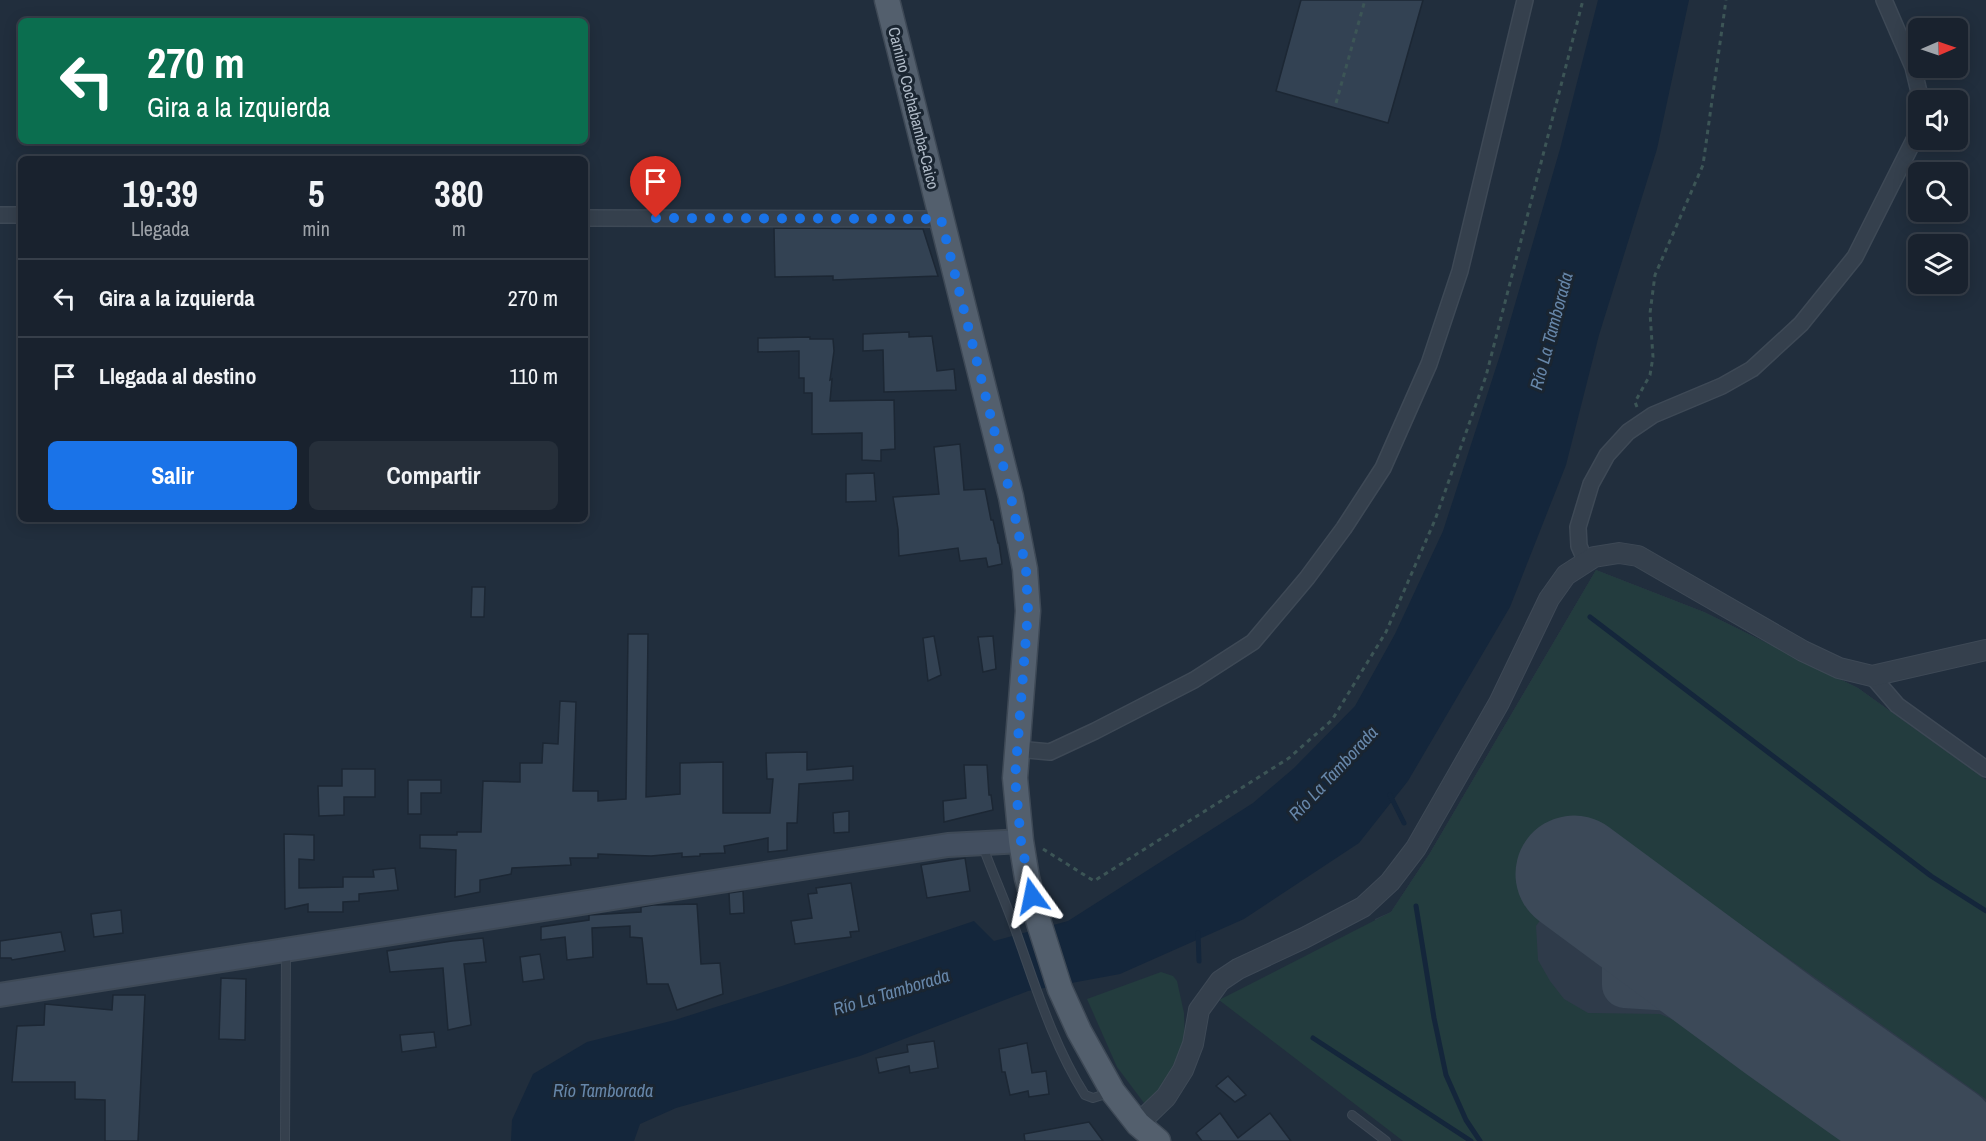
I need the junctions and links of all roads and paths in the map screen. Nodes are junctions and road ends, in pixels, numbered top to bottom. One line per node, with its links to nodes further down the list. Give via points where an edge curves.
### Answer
1 (887, 0): 13 (main road, Camino Cochabamba-Caico)
2 (1365, 0): 8 (path)
3 (1525, 0): 18 (street, via 1460,271 1429,364 1383,468 1344,528 1253,642 1194,680 1050,752)
4 (1583, 0): 20 (path, via 1486,376 1435,520 1391,621 1332,720 1289,758 1094,881 1048,851)
5 (1726, 0): 14 (path, via 1703,165 1655,275 1650,313 1653,357 1650,375 1635,402)
6 (1884, 0): 7 (street, via 1913,67)
7 (1919, 90)
8 (1336, 103)
9 (1909, 150): 14 (street, via 1855,257 1801,324 1752,369)
10 (0, 215): 11 (street)
11 (18, 215)
12 (588, 218): 13 (street)
13 (941, 219): 18 (main road, Camino Cochabamba-Caico, via 1026,569 1028,611)
14 (1641, 423): 15 (street, via 1607,455 1591,484 1578,527 1579,546)
15 (1586, 562): 17 (street, via 1619,553 1638,556 1803,651 1839,668); 26 (street, via 1566,575 1549,599 1499,703 1416,848 1390,882 1363,907 1220,981 1199,1010 1183,1070)
16 (1986, 650): 17 (street)
17 (1872, 676): 19 (street, via 1897,705)
18 (1017, 749): 20 (main road, Camino Cochabamba-Caico, via 1015,778)
19 (1986, 769)
20 (1021, 841): 21 (main road); 24 (main road, Camino Cochabamba-Caico)
21 (982, 843): 22 (main road, via 948,845); 24 (lane, via 1014,924)
22 (286, 950): 23 (main road); 27 (lane)
23 (0, 995)
24 (1050, 995): 26 (main road, Camino Cochabamba-Caico, via 1079,1031)
25 (1352, 1115): 29 (lane)
26 (1141, 1133): 28 (main road, Camino Cochabamba-Caico)
27 (285, 1141)
28 (1158, 1141)
29 (1386, 1141)

